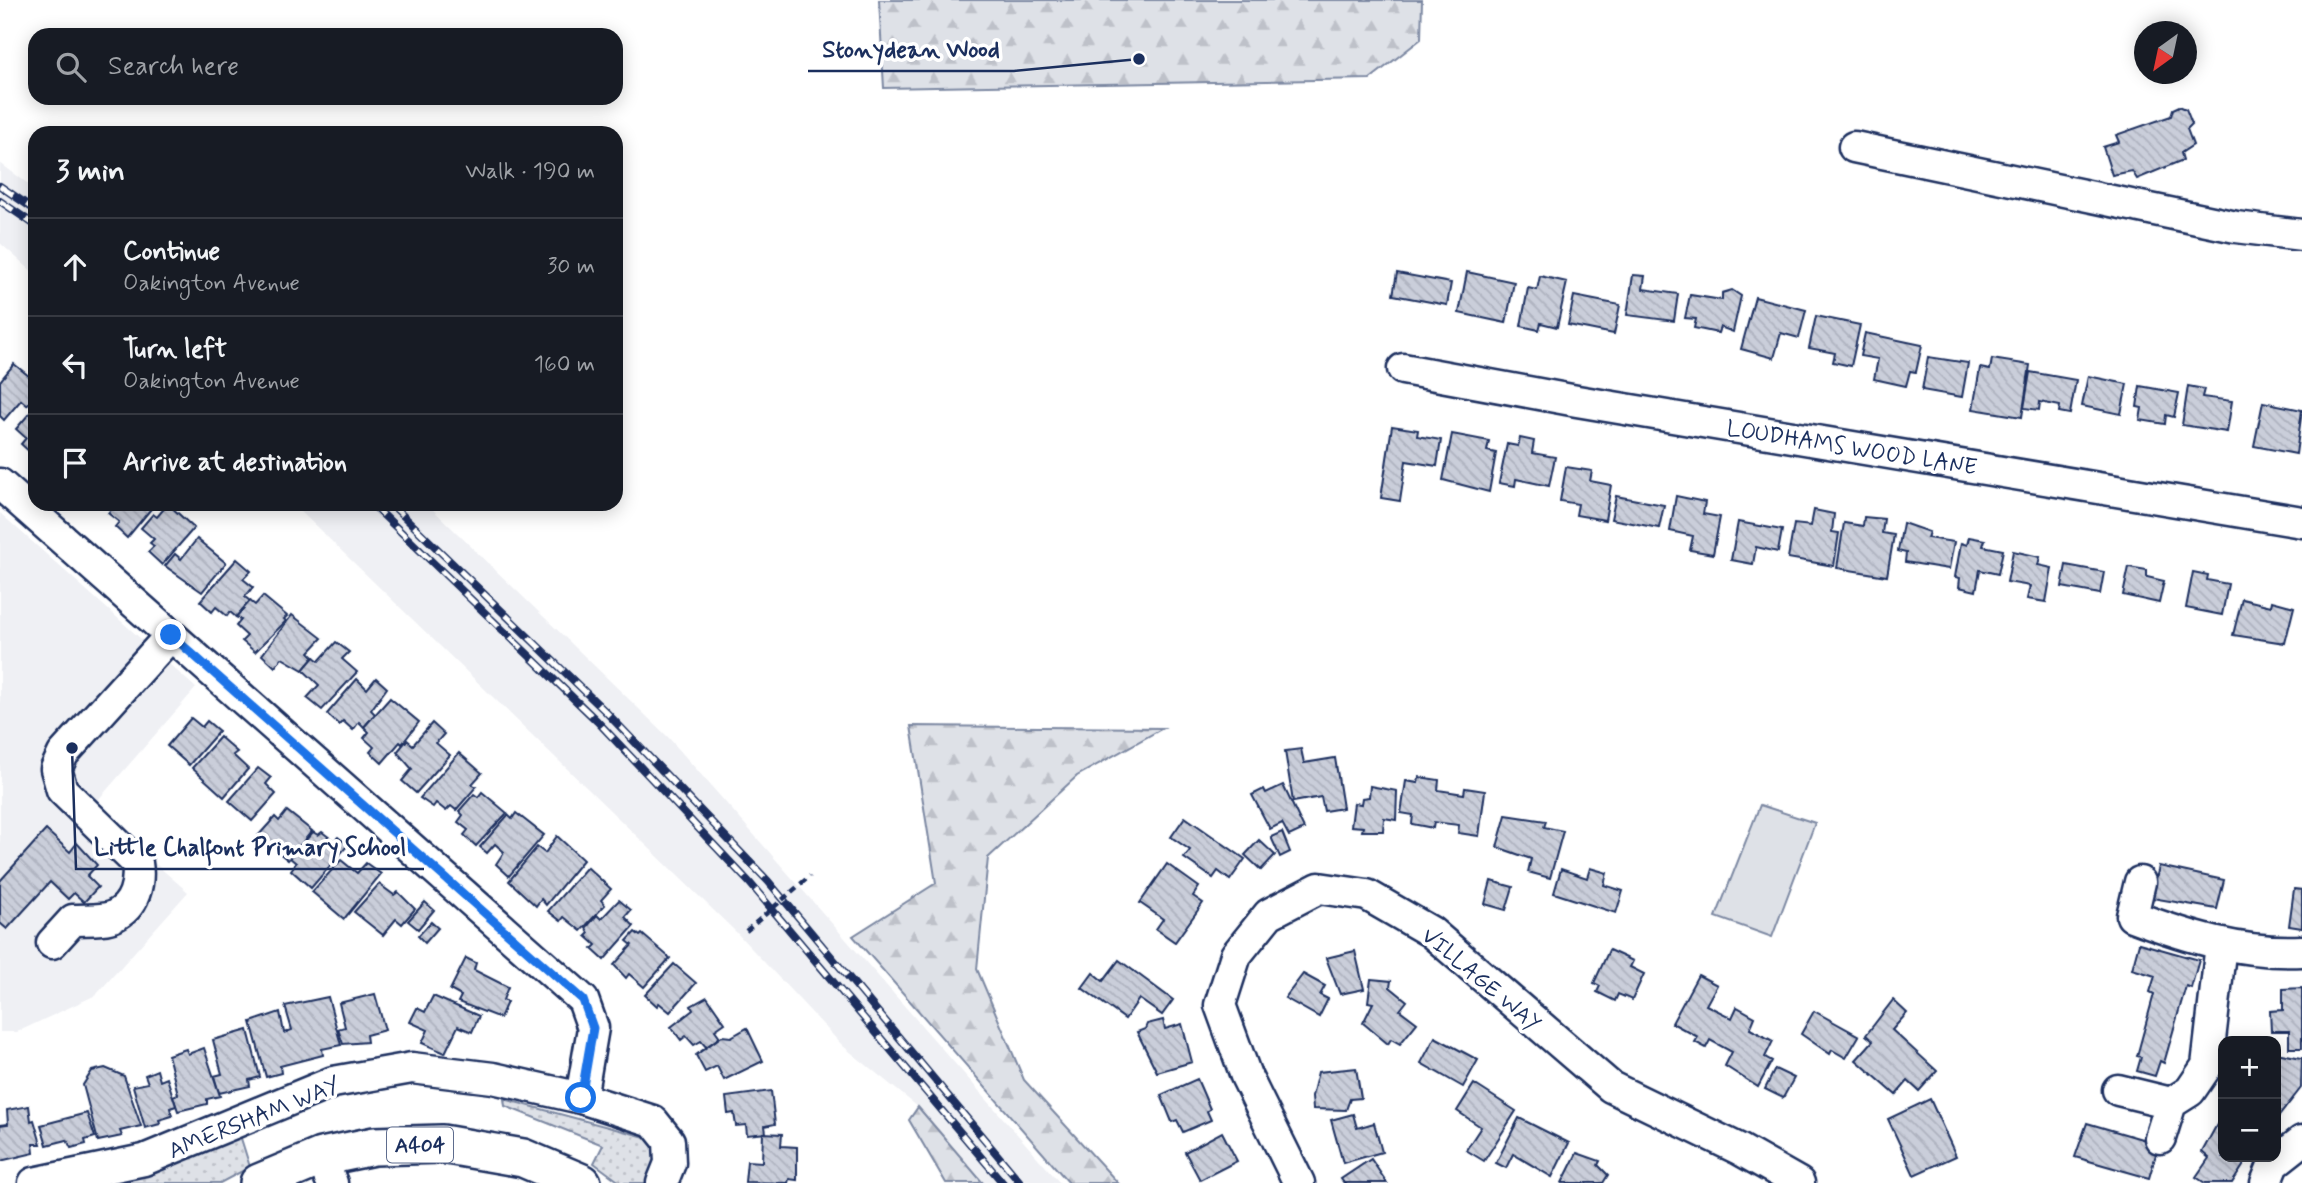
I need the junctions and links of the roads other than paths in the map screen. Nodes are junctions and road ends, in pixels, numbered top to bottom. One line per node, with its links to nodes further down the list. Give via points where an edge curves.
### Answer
1 (1854, 147): 2 (street, via 2236,227)
2 (2302, 235)
3 (1403, 369): 7 (street, LOUDHAMS WOOD LANE)
4 (0, 484): 5 (street)
5 (28, 509)
6 (31, 511): 8 (street)
7 (2302, 522)
8 (171, 635): 10 (street, via 63,754 56,769 62,790 137,863 139,879 133,899 113,917 73,920); 14 (street, via 583,1000 593,1028)
9 (2140, 882): 11 (street, via 2132,916)
10 (52, 943)
11 (2221, 944): 12 (street, via 2271,952); 15 (street, via 2207,1066 2190,1091)
12 (2302, 951)
13 (2118, 1090): 15 (street)
14 (581, 1098): 19 (street, AMERSHAM WAY, via 493,1078 412,1068 333,1082 144,1160); 22 (street, AMERSHAM WAY, via 653,1121 669,1141 670,1163)
15 (2171, 1103): 16 (street)
16 (2160, 1138)
17 (2302, 1141): 25 (street, via 2274,1163)
18 (326, 1170): 20 (main road, A404); 21 (main road, A404, via 374,1146 442,1144 523,1158)
19 (34, 1183)
20 (259, 1183)
21 (582, 1183)
22 (662, 1183)
23 (1299, 1183): 24 (street, VILLAGE WAY, via 1246,1076 1220,1005 1236,955 1269,914 1319,888 1367,895 1430,932 1611,1087)
24 (1799, 1183)
25 (2266, 1183)

